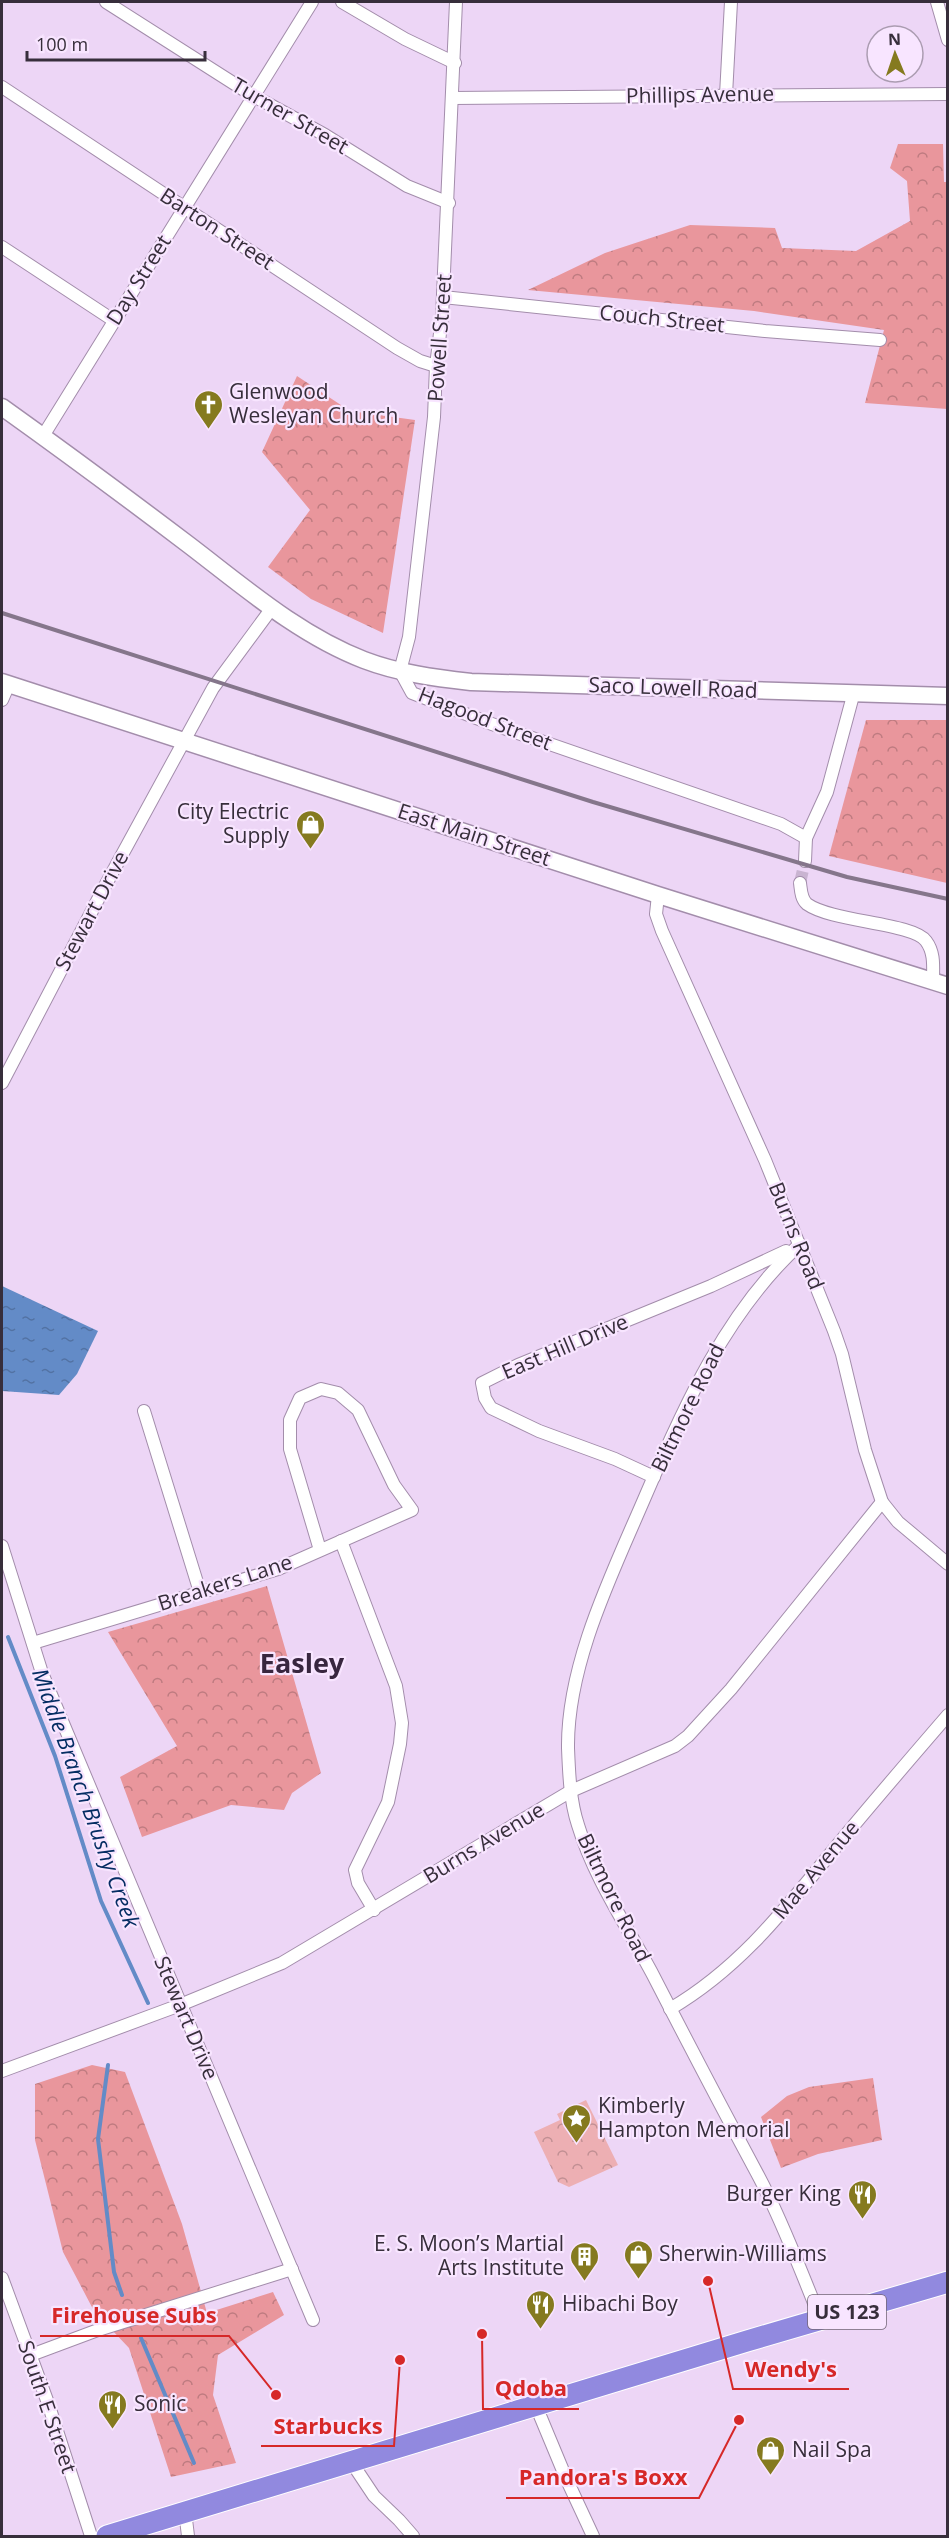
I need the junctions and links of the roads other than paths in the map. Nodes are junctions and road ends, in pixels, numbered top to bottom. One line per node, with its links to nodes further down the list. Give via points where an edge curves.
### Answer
1 (106, 2): 11 (street, Turner Street)
2 (312, 2): 11 (street, Day Street)
3 (342, 2): 8 (street)
4 (456, 2): 8 (street, Powell Street)
5 (731, 2): 12 (street)
6 (937, 2): 7 (street)
7 (948, 40)
8 (455, 63): 13 (street, Powell Street)
9 (2, 87): 15 (street, Barton Street)
10 (948, 94): 12 (street, Phillips Avenue)
11 (252, 95): 14 (street, Turner Street, via 408,186); 15 (street, Day Street)
12 (726, 95): 13 (street, Phillips Avenue)
13 (453, 98): 14 (street, Powell Street)
14 (449, 203): 17 (street, Powell Street)
15 (184, 208): 18 (street, Day Street); 20 (street, Barton Street, via 397,348)
16 (2, 248): 18 (street)
17 (443, 297): 19 (street, Couch Street); 20 (street, Powell Street)
18 (113, 320): 22 (street, Day Street)
19 (880, 340)
20 (436, 366): 24 (street, Powell Street, via 434,417 409,637)
21 (2, 407): 22 (street, Hagood Street)
22 (43, 436): 23 (street, Hagood Street)
23 (272, 608): 24 (street, Hagood Street, via 324,642); 29 (street, Stewart Drive, via 218,681)
24 (400, 671): 26 (street, Saco Lowell Road, via 471,682); 30 (street, Hagood Street, via 412,693 781,824)
25 (5, 683): 28 (street); 29 (street, East Main Street)
26 (854, 692): 27 (street, Saco Lowell Road); 30 (street, via 827,792)
27 (948, 696)
28 (2, 700)
29 (184, 741): 33 (street, East Main Street); 35 (street, Stewart Drive)
30 (806, 838): 31 (street)
31 (805, 861)
32 (800, 883): 34 (street, via 807,904 840,917 925,938)
33 (658, 895): 34 (street, East Main Street); 36 (street, Burns Road, via 657,914 662,931)
34 (940, 983)
35 (2, 1083)
36 (800, 1244): 38 (street, Biltmore Road, via 773,1269 719,1344); 38 (street, East Hill Drive, via 483,1383 491,1408); 39 (street, Burns Road, via 842,1354)
37 (144, 1411): 44 (street)
38 (654, 1477): 47 (street, Biltmore Road, via 582,1656 568,1746)
39 (882, 1502): 43 (street, Burns Road, via 898,1522); 47 (street, Burns Avenue, via 731,1689 688,1736 675,1746)
40 (342, 1541): 42 (street, Breakers Lane); 42 (street, Breakers Lane, via 412,1510 394,1485 358,1410 338,1394 321,1389 300,1398 290,1420 290,1449); 48 (street, via 396,1686 402,1723 388,1803 355,1870)
41 (2, 1546): 45 (street, Stewart Drive)
42 (320, 1550): 44 (street, Breakers Lane, via 278,1569)
43 (948, 1563)
44 (200, 1592): 45 (street, Breakers Lane)
45 (33, 1642): 49 (street, Stewart Drive)
46 (948, 1715): 50 (street, Mae Avenue, via 738,1960 713,1982)
47 (571, 1791): 48 (street, Burns Avenue); 50 (street, Biltmore Road, via 578,1825 601,1880)
48 (374, 1910): 49 (street, Burns Avenue, via 282,1963)
49 (180, 2005): 51 (street, Burns Avenue); 52 (street, Stewart Drive)
50 (670, 2009): 56 (street, Biltmore Road, via 763,2185)
51 (2, 2071)
52 (291, 2269): 55 (street, Stewart Drive); 57 (street)
53 (2, 2278): 57 (street, South E Street)
54 (948, 2282): 56 (highway, US 123)
55 (313, 2320)
56 (821, 2320): 58 (highway, US 123)
57 (31, 2355): 61 (street, South E Street)
58 (536, 2406): 59 (highway, US 123); 65 (street)
59 (352, 2463): 60 (highway, US 123); 64 (street, via 374,2496)
60 (184, 2511): 62 (highway, US 123); 63 (street)
61 (91, 2536)
62 (107, 2536)
63 (188, 2536)
64 (413, 2536)
65 (593, 2536)

